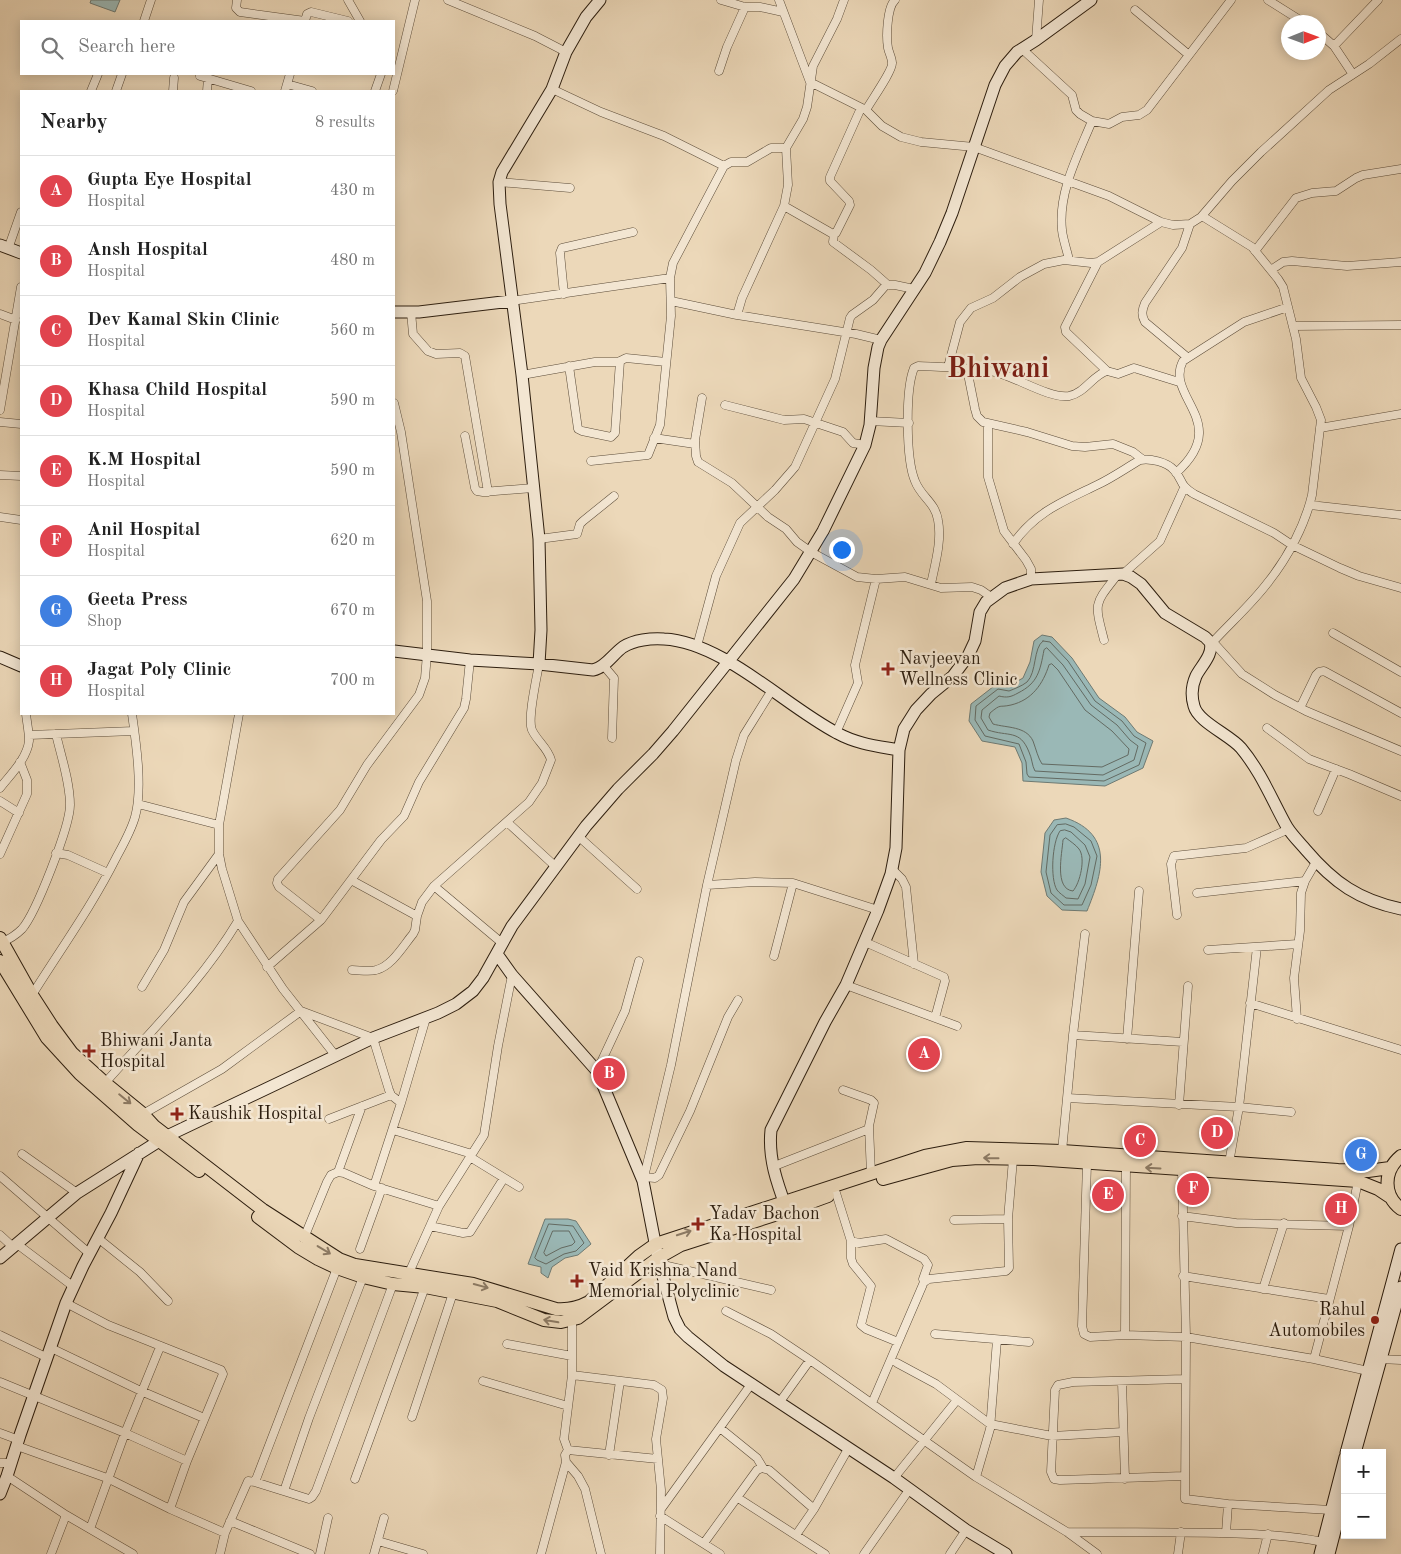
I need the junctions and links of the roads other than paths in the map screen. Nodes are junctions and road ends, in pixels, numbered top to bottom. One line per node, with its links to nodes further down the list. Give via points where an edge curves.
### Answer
1 (152, 0): 20 (street)
2 (236, 0): 21 (street, via 236,8 240,12)
3 (348, 0): 24 (street)
4 (415, 0): 50 (street)
5 (448, 0): 30 (street)
6 (600, 0): 30 (street)
7 (721, 0): 16 (street)
8 (779, 0): 18 (street)
9 (844, 0): 41 (street, via 815,61)
10 (895, 0): 52 (street, via 890,8 888,32 892,66)
11 (1039, 0): 27 (street)
12 (1091, 0): 27 (street)
13 (1231, 0): 31 (street)
14 (1268, 0): 19 (street)
15 (1378, 0): 28 (street)
16 (745, 7): 18 (street); 32 (street)
17 (1135, 10): 31 (street)
18 (783, 12): 41 (street)
19 (1292, 15)
20 (144, 20)
21 (298, 20)
22 (305, 20): 23 (street, via 311,12)
23 (344, 20)
24 (359, 20)
25 (1326, 39): 28 (street)
26 (1401, 39): 33 (street)
27 (1036, 40): 29 (street)
28 (1334, 46): 33 (street)
29 (1022, 48): 53 (street, via 1072,95 1078,112); 54 (street, via 1011,57 994,85)
30 (566, 52): 51 (street)
31 (1189, 55): 53 (street, via 1142,114 1122,117 1107,125)
32 (720, 71)
33 (1352, 73): 63 (street, via 1261,152)
34 (98, 75): 43 (street)
35 (122, 75): 44 (street)
36 (290, 75): 42 (street)
37 (380, 75): 49 (street)
38 (200, 76): 40 (street)
39 (174, 78): 45 (street)
40 (208, 78): 46 (street); 47 (street)
41 (810, 82): 52 (street); 55 (street, via 805,114)
42 (286, 88): 48 (street)
43 (91, 90)
44 (116, 90)
45 (173, 90)
46 (207, 90)
47 (248, 90)
48 (303, 90)
49 (375, 90)
50 (393, 90)
51 (552, 90): 56 (street, via 664,136); 59 (street)
52 (864, 109): 54 (street, via 901,137); 67 (street, via 830,177 850,205)
53 (1092, 121): 58 (street)
54 (974, 147): 58 (street); 77 (street, via 940,242)
55 (786, 148): 56 (street, via 772,148 750,160); 61 (street, via 788,185)
56 (724, 166): 75 (street, via 673,263)
57 (1401, 169): 69 (street, via 1363,175 1336,191 1296,198)
58 (1068, 181): 64 (street, via 1109,196); 71 (street, via 1062,223)
59 (499, 182): 60 (street); 80 (street)
60 (570, 188)
61 (784, 206): 67 (street); 86 (street)
62 (20, 214): 68 (street)
63 (1202, 216): 65 (street); 69 (street)
64 (1161, 222): 65 (street); 72 (street)
65 (1190, 224): 92 (street, via 1182,248 1145,302 1142,314 1148,324)
66 (633, 232): 79 (street, via 562,248)
67 (834, 234): 76 (street, via 833,242)
68 (4, 247): 70 (street)
69 (1255, 251): 74 (street)
70 (20, 253)
71 (1069, 260): 72 (street); 96 (street, via 1057,260 1030,270 993,298 969,310 960,322)
72 (1098, 262): 98 (street, via 1065,327 1066,332)
73 (1401, 262): 74 (street, via 1347,266 1292,261 1283,262)
74 (1271, 270): 82 (street, via 1283,287)
75 (670, 278): 79 (street); 81 (street)
76 (888, 285): 77 (street); 90 (street, via 852,315)
77 (914, 290): 91 (street)
78 (20, 294): 87 (street)
79 (564, 294): 80 (street)
80 (511, 301): 84 (street); 99 (street)
81 (671, 301): 86 (street); 94 (street)
82 (1288, 307): 89 (street); 92 (street, via 1244,322)
83 (395, 312): 84 (street)
84 (411, 312): 125 (street, via 414,334 428,351 465,356)
85 (0, 314): 87 (street)
86 (737, 315): 90 (street)
87 (16, 320): 101 (street)
88 (1401, 325): 89 (street)
89 (1293, 326): 113 (street, via 1300,373 1319,414)
90 (846, 333): 91 (street); 111 (street, via 835,379)
91 (881, 340): 108 (street, via 874,368)
92 (1187, 357): 100 (street, via 1181,365)
93 (620, 361): 94 (street, via 628,358); 95 (street); 95 (street, via 615,433 611,437 578,429)
94 (666, 362): 115 (street, via 660,425)
95 (568, 366): 99 (street)
96 (948, 367): 97 (street); 109 (street, via 914,368)
97 (967, 369): 98 (street, via 1003,374 1053,395 1063,396 1078,392); 112 (street, via 977,416)
98 (1107, 371): 100 (street, via 1118,374 1134,368)
99 (522, 374): 123 (street)
100 (1179, 382): 120 (street, via 1196,417 1199,434 1195,450)
101 (1, 388): 105 (street)
102 (702, 398): 116 (street)
103 (725, 405): 111 (street, via 784,420 804,419)
104 (395, 407): 147 (street, via 427,601)
105 (0, 410)
106 (1401, 414): 113 (street)
107 (0, 422): 110 (street)
108 (870, 422): 109 (street); 117 (street)
109 (909, 423): 139 (street, via 912,473 920,490 934,506 938,522)
110 (20, 424)
111 (816, 424): 117 (street, via 843,432 853,443); 128 (street, via 789,475)
112 (988, 424): 118 (street, via 1018,429 1072,446 1117,445); 133 (street, via 987,474 1004,531)
113 (1320, 428): 127 (street)
114 (465, 436): 125 (street, via 475,488)
115 (654, 438): 116 (street); 119 (street, via 648,455)
116 (695, 444): 128 (street, via 698,462 732,483)
117 (865, 445): 135 (street, via 824,532)
118 (1142, 459): 120 (street, via 1162,462); 133 (street, via 1052,507 1027,526)
119 (590, 461)
120 (1176, 473): 124 (street)
121 (0, 475): 122 (street)
122 (20, 476)
123 (533, 488): 125 (street); 132 (street)
124 (1184, 488): 134 (street); 136 (street, via 1160,541)
125 (488, 492)
126 (614, 496): 132 (street, via 582,521 577,534)
127 (1310, 505): 129 (street); 134 (street)
128 (758, 507): 135 (street); 145 (street, via 740,523 718,571)
129 (1401, 516)
130 (0, 517): 131 (street)
131 (20, 520)
132 (539, 539): 151 (street)
133 (1012, 544): 138 (street, via 1026,560)
134 (1292, 545): 140 (street, via 1359,576); 144 (street, via 1269,582)
135 (811, 552): 137 (street, via 857,577); 150 (street, via 794,579)
136 (1120, 574): 138 (street); 143 (street, via 1098,600 1097,614); 144 (street, via 1131,576 1165,613)
137 (876, 579): 139 (street, via 905,577); 163 (street, via 855,665 858,683)
138 (1031, 579): 141 (street)
139 (931, 584): 141 (street, via 943,588 975,587)
140 (1401, 588)
141 (991, 597): 167 (street, via 980,612 968,656 953,676 916,710 904,730)
142 (1333, 633): 154 (street)
143 (1104, 640)
144 (1212, 643): 156 (street, via 1242,674); 179 (street, via 1194,683 1196,712 1240,747)
145 (697, 646): 150 (street); 152 (street, via 664,639 643,640 623,647)
146 (395, 651): 147 (street)
147 (427, 654): 149 (street); 200 (street, via 425,678 419,696 367,765 340,810 278,879 279,887)
148 (0, 657): 153 (street)
149 (470, 660): 151 (street); 188 (street, via 466,699 459,718 419,782 404,816)
150 (728, 662): 155 (street); 180 (street, via 673,731)
151 (539, 664): 152 (street, via 593,670); 177 (street, via 531,729 550,756 550,763 536,793)
152 (603, 665): 166 (street, via 614,678)
153 (20, 666)
154 (1401, 672)
155 (772, 690): 163 (street); 192 (street, via 740,746)
156 (1300, 708): 157 (street, via 1317,674 1324,671); 168 (street)
157 (1401, 713)
158 (26, 715): 165 (street)
159 (132, 715): 162 (street)
160 (239, 715): 178 (street)
161 (1267, 728): 170 (street, via 1304,756)
162 (134, 731): 164 (street); 174 (street)
163 (836, 733): 167 (street, via 864,744)
164 (56, 734): 165 (street); 181 (street, via 70,795 68,821)
165 (29, 735): 169 (street, via 27,749)
166 (612, 738)
167 (899, 750): 186 (street, via 896,848)
168 (1401, 751)
169 (20, 762): 171 (street); 176 (street, via 28,788)
170 (1336, 769): 172 (street); 175 (street)
171 (0, 788)
172 (1401, 796)
173 (0, 801): 176 (street)
174 (138, 804): 178 (street); 187 (street, via 129,834)
175 (1318, 811)
176 (19, 813): 182 (street)
177 (507, 822): 185 (street); 191 (street)
178 (219, 825): 183 (street)
179 (1289, 829): 184 (street); 198 (street, via 1246,848 1174,856 1171,864)
180 (578, 836): 185 (street); 193 (street)
181 (56, 853): 187 (street, via 68,855); 203 (street, via 28,921 16,935)
182 (0, 854)
183 (219, 854): 201 (street); 218 (street, via 184,902 164,950)
184 (1316, 862): 189 (street); 196 (street, via 1354,893)
185 (556, 866): 207 (street)
186 (892, 869): 197 (street); 212 (street, via 906,887)
187 (108, 874): 219 (street)
188 (351, 880): 199 (street); 200 (street)
189 (1305, 881): 195 (street); 205 (street, via 1301,893)
190 (793, 883): 192 (street); 197 (street); 209 (street)
191 (434, 886): 199 (street, via 422,902); 207 (street)
192 (707, 886): 264 (street, via 671,1065)
193 (637, 889)
194 (1139, 891): 229 (street)
195 (1197, 894)
196 (1401, 909)
197 (878, 910): 204 (street)
198 (1176, 915)
199 (417, 916): 214 (street, via 416,930 393,959 375,970)
200 (321, 920): 213 (street)
201 (238, 921): 213 (street); 234 (street, via 220,951 195,982)
202 (1085, 934): 227 (street)
203 (1, 941): 219 (main road)
204 (865, 942): 212 (street); 216 (street)
205 (1298, 944): 206 (street); 225 (street, via 1294,978)
206 (1257, 947): 208 (street); 221 (street)
207 (499, 948): 215 (street); 223 (street, via 473,991 456,1004)
208 (1208, 950)
209 (774, 956)
210 (0, 961): 247 (main road, via 47,1038 80,1074)
211 (638, 961): 233 (street, via 625,1011)
212 (914, 964): 224 (street, via 946,979)
213 (268, 967): 222 (street)
214 (352, 970)
215 (512, 975): 233 (street); 251 (street, via 486,1129)
216 (846, 985): 224 (street); 257 (street, via 772,1123 769,1144)
217 (1188, 986): 230 (street)
218 (142, 987)
219 (32, 995): 234 (main road, via 72,1053)
220 (738, 1000): 264 (street, via 660,1175)
221 (1250, 1004): 225 (street); 241 (street)
222 (300, 1011): 228 (street); 232 (street); 243 (street, via 222,1069)
223 (426, 1018): 228 (street); 238 (street)
224 (935, 1018): 226 (street)
225 (1297, 1019): 231 (street)
226 (957, 1026)
227 (1073, 1035): 229 (street); 237 (street)
228 (372, 1038): 232 (street); 236 (street)
229 (1127, 1039): 230 (street)
230 (1183, 1042): 239 (street)
231 (1401, 1050)
232 (335, 1055): 247 (street)
233 (597, 1071): 264 (street)
234 (105, 1083): 243 (main road, one-way to 243)
235 (844, 1090): 245 (street, via 873,1101)
236 (391, 1095): 238 (street); 240 (street)
237 (1067, 1098): 239 (street); 248 (street)
238 (401, 1104): 246 (street)
239 (1180, 1105): 241 (street)
240 (362, 1106): 244 (street); 260 (street)
241 (1239, 1107): 242 (street); 256 (street)
242 (1291, 1112)
243 (143, 1114): 247 (main road)
244 (329, 1119)
245 (869, 1129): 257 (street); 261 (street)
246 (393, 1130): 251 (street); 266 (street)
247 (163, 1138): 249 (street); 282 (main road); 292 (main road, via 298,1246)
248 (1062, 1151): 254 (main road); 261 (main road, via 967,1148 925,1156)
249 (140, 1152): 268 (street); 283 (street)
250 (22, 1154): 268 (street)
251 (471, 1156): 263 (street); 271 (street)
252 (1401, 1156): 258 (main road)
253 (1013, 1159): 255 (main road); 269 (main road, one-way to 269, via 952,1160); 276 (street)
254 (1125, 1161): 255 (main road); 256 (main road); 259 (main road, one-way to 254); 311 (street)
255 (1087, 1163): 311 (street, via 1083,1332 1094,1338)
256 (1229, 1163): 258 (main road, via 1348,1171)
257 (772, 1167): 272 (street)
258 (1390, 1168): 270 (main road, via 1387,1188)
259 (1182, 1169): 265 (main road); 274 (street)
260 (338, 1172): 266 (street); 282 (street, via 327,1182)
261 (871, 1174): 272 (main road)
262 (0, 1176): 275 (street)
263 (504, 1178): 267 (street); 279 (street, via 470,1232)
264 (643, 1179): 285 (street)
265 (1358, 1181): 270 (main road); 280 (street)
266 (378, 1187): 271 (street); 287 (street)
267 (519, 1187)
268 (77, 1193): 275 (street)
269 (836, 1193): 272 (main road); 284 (street)
270 (1390, 1197): 273 (main road)
271 (439, 1206): 279 (street)
272 (785, 1206): 285 (main road, one-way to 272); 291 (main road, via 681,1245)
273 (1401, 1209)
274 (1182, 1216): 278 (street, via 1236,1223); 293 (street)
275 (48, 1217): 286 (street); 289 (street)
276 (1008, 1219): 277 (street); 296 (street, via 1007,1270)
277 (954, 1220)
278 (1284, 1223): 280 (street); 300 (street)
279 (430, 1226): 295 (street)
280 (1349, 1226): 303 (street)
281 (0, 1236): 286 (street)
282 (304, 1238): 295 (main road, one-way to 295, via 339,1259)
283 (98, 1239): 289 (street); 304 (street, via 140,1272)
284 (851, 1241): 296 (street, via 886,1239 924,1259 928,1265); 314 (street, via 852,1260 872,1286 861,1325)
285 (656, 1244): 291 (street); 295 (main road, one-way to 285, via 473,1284 568,1310 589,1302)
286 (15, 1246): 290 (street); 297 (street)
287 (360, 1249)
288 (1401, 1249): 306 (street)
289 (90, 1254): 297 (street)
290 (0, 1258)
291 (659, 1261): 301 (street); 308 (main road); 332 (street, via 680,1329 724,1366)
292 (337, 1268): 294 (main road); 367 (street)
293 (1183, 1276): 300 (street); 312 (street)
294 (363, 1277): 295 (main road); 369 (street)
295 (402, 1281): 298 (main road); 369 (street, via 316,1491 309,1499)
296 (924, 1282): 314 (street)
297 (74, 1286): 305 (street)
298 (425, 1287): 302 (main road); 366 (street)
299 (1401, 1287): 306 (street)
300 (1263, 1289): 303 (street)
301 (771, 1290)
302 (453, 1293): 308 (main road, one-way to 302, via 544,1320 497,1301); 339 (street)
303 (1329, 1299): 320 (street)
304 (168, 1301)
305 (66, 1303): 317 (street); 318 (street)
306 (1393, 1310): 321 (street)
307 (726, 1311): 322 (street)
308 (572, 1321): 319 (street)
309 (935, 1334): 313 (street)
310 (0, 1335): 318 (street)
311 (1125, 1336): 312 (street)
312 (1186, 1337): 320 (street); 327 (street)
313 (997, 1340): 315 (street); 341 (street)
314 (898, 1342): 337 (street)
315 (1029, 1342)
316 (507, 1344): 319 (street)
317 (160, 1347): 333 (street); 340 (street, via 221,1370 223,1378)
318 (49, 1353): 333 (street); 334 (street)
319 (572, 1356): 326 (street)
320 (1314, 1359): 325 (street)
321 (1376, 1359): 323 (street); 325 (street); 351 (street)
322 (810, 1360): 336 (street); 337 (street)
323 (1401, 1360)
324 (897, 1363): 335 (street, via 936,1384)
325 (1368, 1371): 350 (street)
326 (572, 1375): 329 (street); 338 (street)
327 (1185, 1379): 331 (street); 361 (street)
328 (483, 1381): 338 (street)
329 (620, 1381): 353 (street); 354 (street, via 654,1385 662,1390 656,1432)
330 (0, 1382): 334 (street)
331 (1122, 1382): 345 (street); 346 (street, via 1058,1385)
332 (752, 1383): 336 (street); 342 (street)
333 (141, 1391): 340 (street); 344 (street)
334 (33, 1397): 344 (street); 348 (street)
335 (957, 1400): 341 (street); 347 (street)
336 (779, 1403): 349 (street)
337 (872, 1403): 347 (street)
338 (568, 1406): 352 (street, via 564,1439)
339 (412, 1417)
340 (204, 1418): 355 (street)
341 (990, 1424): 346 (street); 362 (street)
342 (720, 1428): 358 (street, via 757,1458); 377 (street)
343 (0, 1432): 348 (street)
344 (125, 1432): 355 (street); 363 (street)
345 (1123, 1432): 346 (street); 365 (street)
346 (1052, 1436): 365 (street, via 1051,1472 1054,1479)
347 (924, 1439): 362 (street); 364 (street)
348 (18, 1443): 357 (street); 363 (street)
349 (848, 1449): 364 (street); 375 (street)
350 (1347, 1449)
351 (1356, 1449)
352 (568, 1450): 353 (street); 356 (street)
353 (609, 1455): 354 (street)
354 (658, 1459): 377 (street)
355 (187, 1461): 374 (street)
356 (566, 1462): 400 (street); 401 (street, via 585,1489)
357 (6, 1463): 360 (street)
358 (763, 1468): 372 (street, via 757,1470); 375 (street)
359 (1341, 1472): 376 (street)
360 (8, 1476): 370 (street); 378 (street)
361 (1184, 1476): 365 (street); 373 (street, via 1186,1500)
362 (976, 1477): 385 (street)
363 (107, 1478): 374 (street); 382 (street)
364 (894, 1478): 368 (street)
365 (1124, 1478)
366 (355, 1479)
367 (254, 1482): 369 (street); 381 (street, via 246,1484)
368 (909, 1490): 383 (street); 405 (street)
369 (284, 1491)
370 (0, 1494)
371 (1344, 1494): 412 (street)
372 (738, 1498): 389 (street); 392 (street)
373 (1228, 1504): 376 (street); 387 (street)
374 (170, 1509): 384 (street)
375 (814, 1509): 389 (street)
376 (1331, 1510): 391 (street)
377 (660, 1513): 392 (street); 402 (street)
378 (66, 1515): 382 (street); 393 (street)
379 (328, 1518): 397 (street)
380 (384, 1518): 390 (street)
381 (230, 1521): 384 (street); 396 (street)
382 (90, 1529): 394 (street)
383 (966, 1530): 406 (street); 407 (street)
384 (225, 1532): 395 (street)
385 (1067, 1532): 386 (street); 408 (street)
386 (1181, 1532): 387 (street); 409 (street)
387 (1226, 1533): 388 (street)
388 (1268, 1534): 391 (street); 410 (street)
389 (796, 1535): 404 (street)
390 (378, 1541): 398 (street); 399 (street)
391 (1323, 1542): 411 (street)
392 (704, 1543): 403 (street)
393 (51, 1554)
394 (133, 1554)
395 (220, 1554)
396 (310, 1554)
397 (320, 1554)
398 (374, 1554)
399 (423, 1554)
400 (541, 1554)
401 (601, 1554)
402 (660, 1554)
403 (720, 1554)
404 (825, 1554)
405 (864, 1554)
406 (950, 1554)
407 (1006, 1554)
408 (1097, 1554)
409 (1178, 1554)
410 (1264, 1554)
411 (1320, 1554)
412 (1329, 1554)

